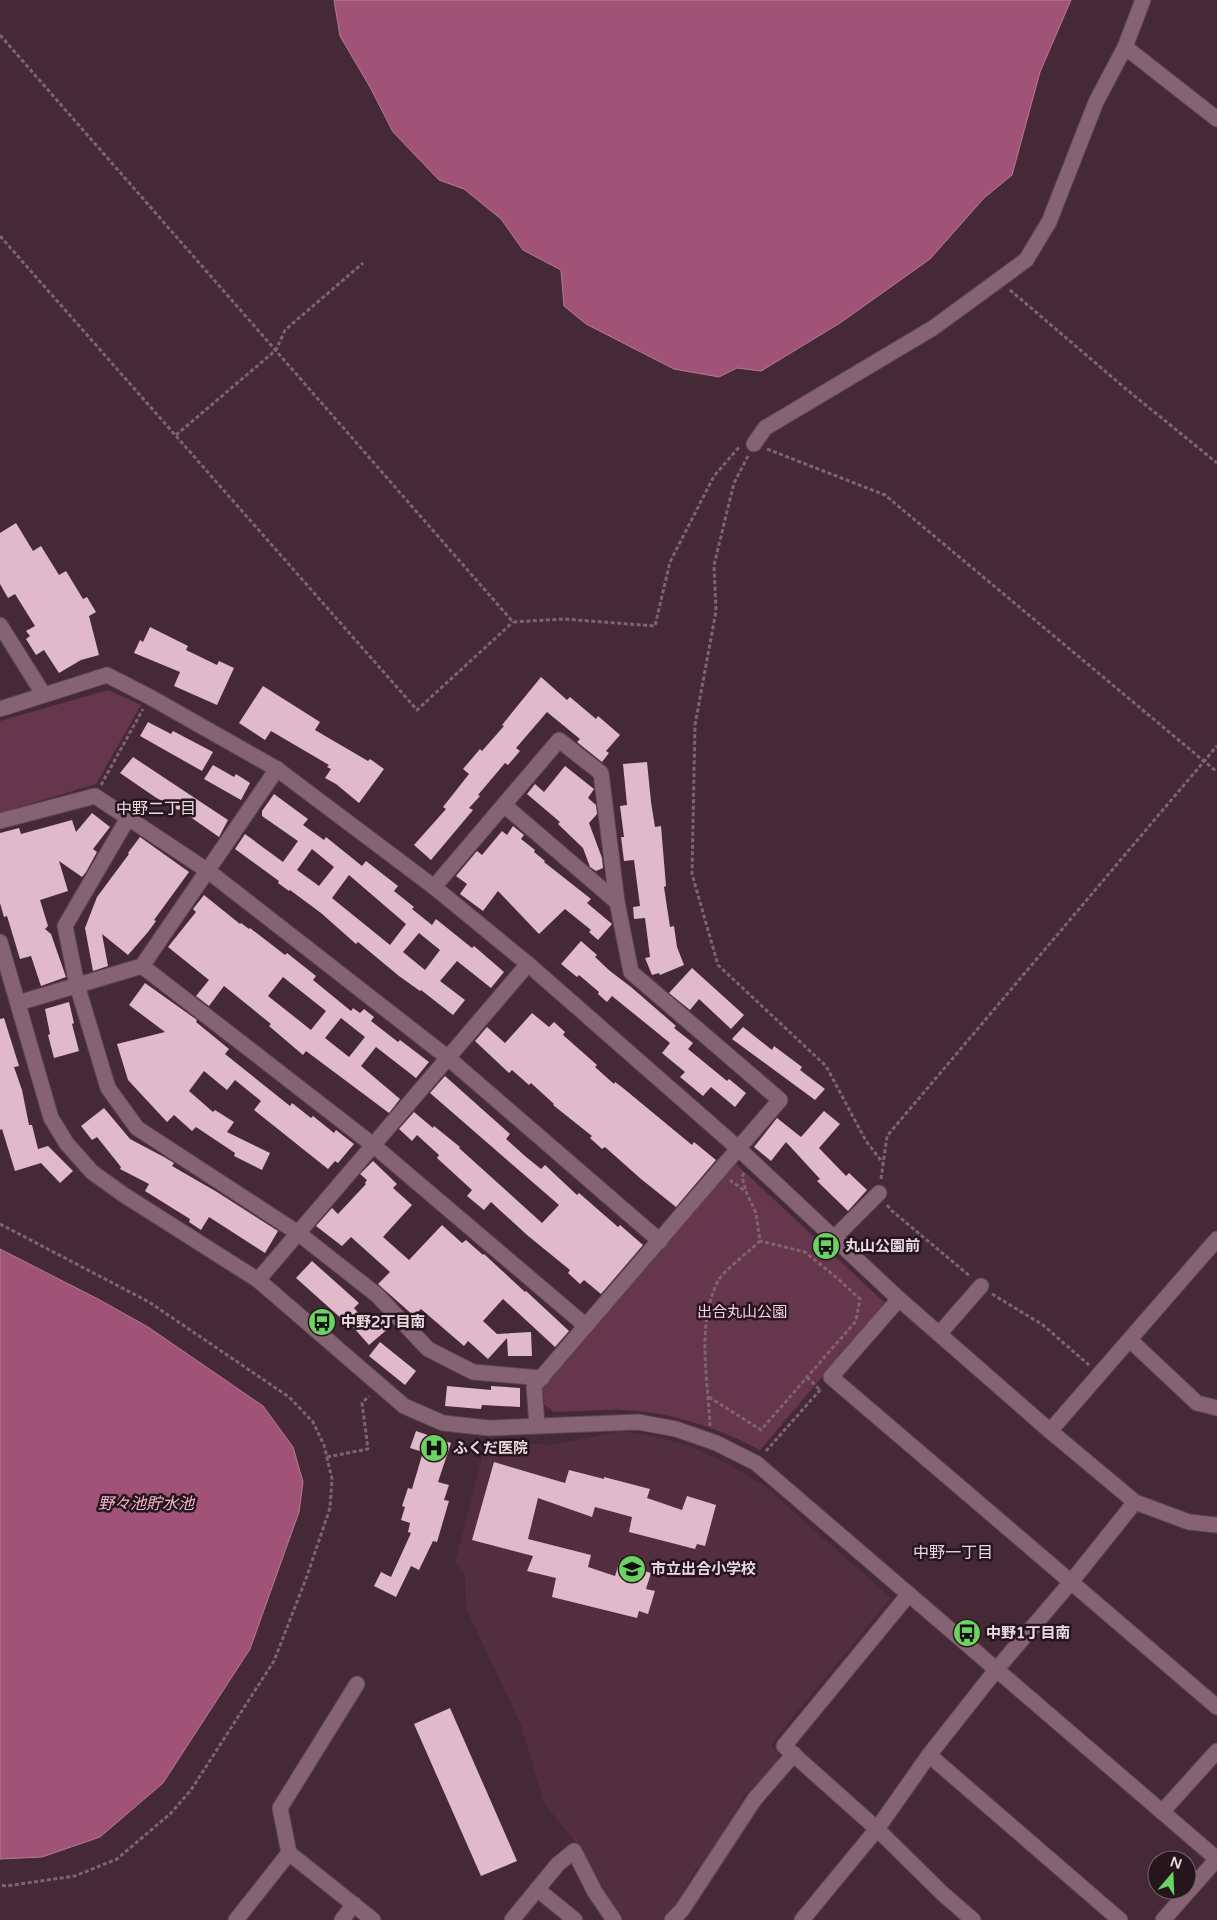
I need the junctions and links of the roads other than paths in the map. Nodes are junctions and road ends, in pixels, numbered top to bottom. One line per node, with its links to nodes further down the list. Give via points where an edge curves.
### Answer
1 (1143, 0): 2 (street)
2 (1126, 47): 3 (street); 4 (street, via 1096,102 1049,222 1026,260 933,328 765,428)
3 (1217, 119)
4 (754, 444)
5 (0, 625): 6 (street)
6 (44, 695): 7 (street); 8 (street, via 107,675)
7 (0, 709)
8 (277, 770): 12 (street); 13 (street)
9 (504, 805): 13 (street); 14 (street); 14 (street, via 559,740 601,773)
10 (128, 818): 11 (street, via 95,796); 12 (street); 18 (street, via 65,926)
11 (0, 821)
12 (208, 871): 17 (street); 20 (street)
13 (434, 887): 16 (street)
14 (617, 902): 22 (street, via 631,972 780,1100)
15 (0, 942): 19 (street)
16 (528, 964): 20 (street); 22 (street)
17 (142, 966): 18 (street); 21 (street)
18 (77, 985): 19 (street); 24 (street, via 108,1088 138,1128)
19 (18, 1003): 28 (street, via 51,1118 67,1144 92,1172 124,1195)
20 (447, 1057): 21 (street); 27 (street)
21 (372, 1145): 24 (street); 31 (street)
22 (739, 1150): 25 (street); 27 (street)
23 (879, 1193): 25 (street)
24 (298, 1233): 28 (street); 34 (street, via 377,1295 428,1348 472,1372)
25 (834, 1238): 30 (street)
26 (1217, 1239): 33 (street)
27 (660, 1241): 31 (street)
28 (258, 1280): 36 (street, via 404,1406 442,1423 489,1428)
29 (981, 1286): 32 (street)
30 (899, 1299): 32 (street); 40 (street, via 831,1377)
31 (586, 1326): 34 (street)
32 (939, 1334): 37 (street)
33 (1130, 1340): 35 (street, via 1197,1403); 37 (street)
34 (542, 1378): 36 (street, via 534,1386)
35 (1217, 1408)
36 (537, 1425): 41 (street, via 638,1422 676,1429 710,1441 756,1463)
37 (1050, 1431): 38 (street)
38 (1135, 1502): 39 (street, via 1188,1522); 40 (street)
39 (1217, 1525)
40 (1071, 1582): 42 (street); 44 (street)
41 (909, 1594): 42 (street); 46 (street, via 784,1746)
42 (996, 1670): 47 (street); 48 (street)
43 (357, 1684): 50 (street, via 280,1808)
44 (1217, 1707)
45 (1217, 1751): 48 (street)
46 (794, 1754): 49 (street); 60 (street, via 754,1800 682,1910)
47 (929, 1756): 49 (street); 63 (street)
48 (1162, 1812): 51 (street)
49 (877, 1829): 61 (street); 62 (street)
50 (289, 1853): 53 (street); 54 (street)
51 (1217, 1859): 64 (street)
52 (537, 1889): 57 (street); 58 (street); 59 (street, via 574,1851)
53 (354, 1904): 55 (street); 56 (street)
54 (236, 1920)
55 (342, 1920)
56 (373, 1920)
57 (512, 1920)
58 (574, 1920)
59 (614, 1920)
60 (672, 1920)
61 (802, 1920)
62 (973, 1920)
63 (1120, 1920)
64 (1163, 1920)

